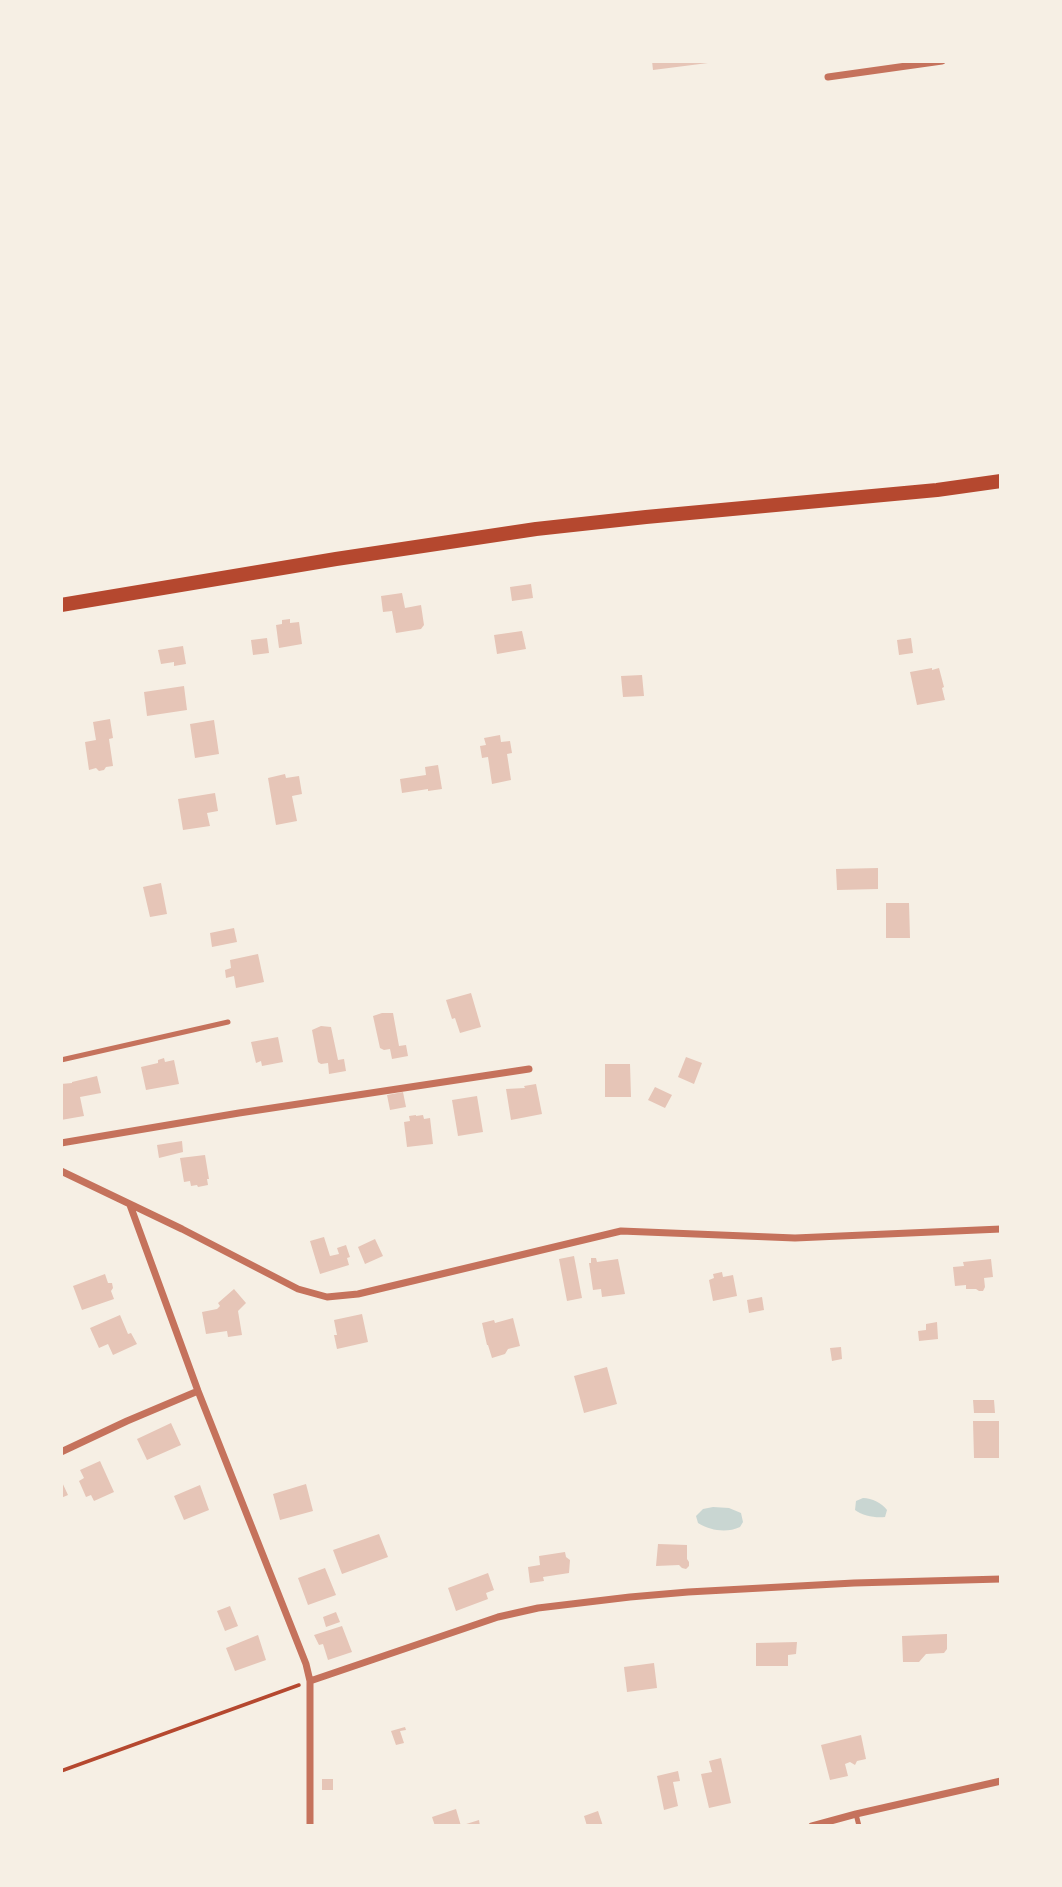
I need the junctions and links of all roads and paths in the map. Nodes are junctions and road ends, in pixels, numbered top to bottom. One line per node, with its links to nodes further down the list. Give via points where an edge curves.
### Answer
1 (942, 61): 2 (street)
2 (828, 77)
3 (1001, 481): 4 (main road, via 536,529)
4 (61, 605)
5 (228, 1022): 6 (lane)
6 (61, 1060)
7 (529, 1069): 8 (street)
8 (61, 1143)
9 (61, 1171): 10 (street)
10 (130, 1204): 11 (street, via 299,1289 327,1297 358,1294 621,1231 795,1238); 12 (street)
11 (1001, 1229)
12 (198, 1391): 13 (street); 15 (street)
13 (61, 1452)
14 (1001, 1579): 15 (street, via 688,1592 538,1608 498,1617)
15 (310, 1681): 16 (path); 19 (street)
16 (61, 1771)
17 (1001, 1781): 18 (street)
18 (856, 1814): 20 (street); 21 (lane)
19 (310, 1826)
20 (812, 1826)
21 (859, 1826)

